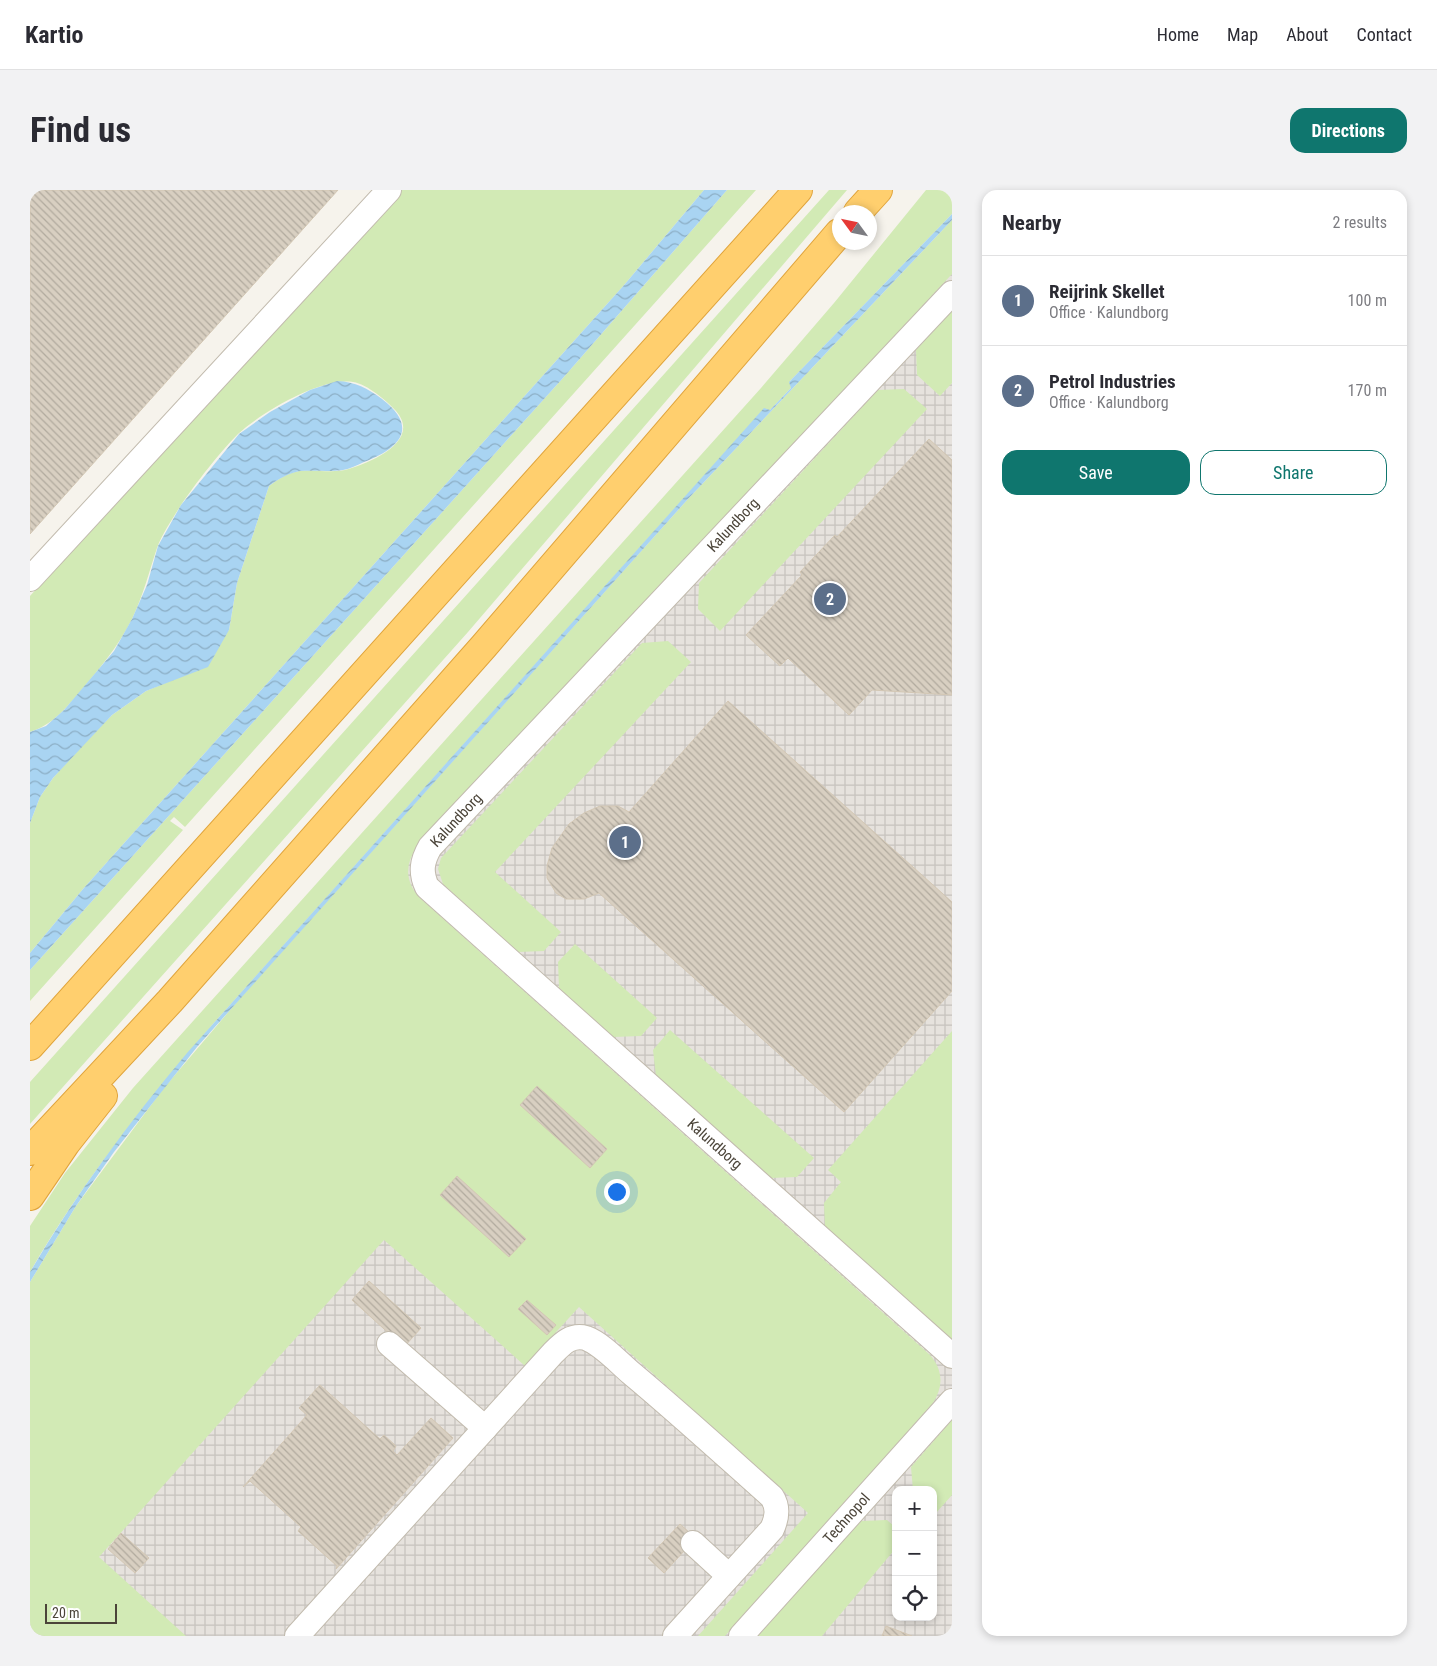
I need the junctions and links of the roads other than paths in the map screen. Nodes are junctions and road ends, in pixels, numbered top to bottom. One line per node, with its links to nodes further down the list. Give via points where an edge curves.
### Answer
1 (389, 190): 7 (street)
2 (798, 190): 9 (highway)
3 (878, 190): 4 (highway)
4 (864, 205)
5 (832, 242): 8 (highway, via 484,646)
6 (952, 293): 13 (street, Kalundborg, via 430,847 422,867 427,887)
7 (30, 579)
8 (170, 1001): 10 (highway); 11 (highway)
9 (30, 1046)
10 (30, 1151)
11 (30, 1196)
12 (389, 1344): 15 (street)
13 (952, 1356)
14 (952, 1401): 20 (street, Technopol)
15 (485, 1428): 17 (street, via 563,1343 576,1337 591,1341 657,1395 776,1503 776,1520 772,1529); 18 (street)
16 (693, 1544): 17 (street)
17 (729, 1576): 19 (street)
18 (298, 1636)
19 (675, 1636)
20 (741, 1636)

